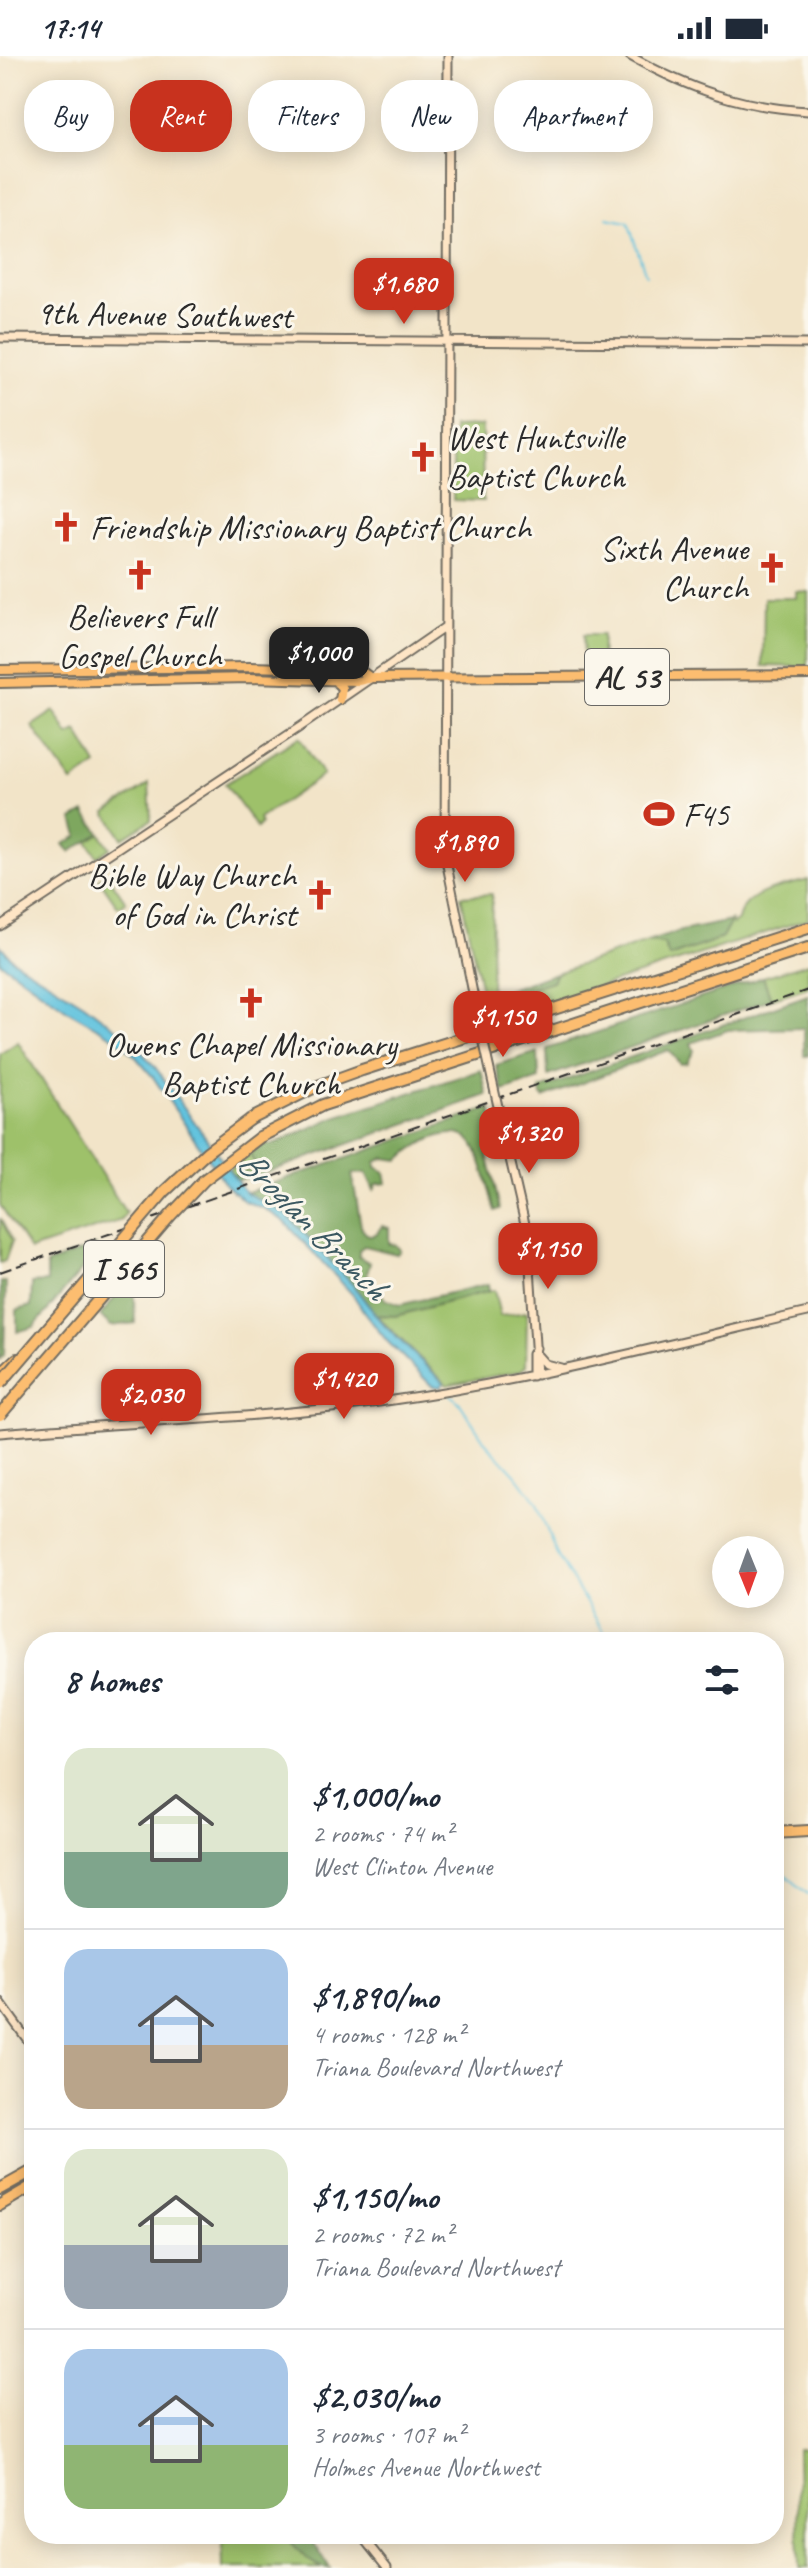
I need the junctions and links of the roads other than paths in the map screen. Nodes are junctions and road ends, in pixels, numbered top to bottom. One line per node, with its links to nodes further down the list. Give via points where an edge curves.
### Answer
1 (448, 56): 5 (street)
2 (630, 56): 3 (street, via 669,78 730,99)
3 (808, 111)
4 (0, 338): 5 (street, 9th Avenue Southwest)
5 (447, 341): 6 (street, 9th Avenue Southwest); 7 (street)
6 (808, 344)
7 (445, 627): 10 (street); 11 (street)
8 (0, 670): 10 (main road, AL 53, via 264,667 360,670)
9 (808, 675): 11 (main road, AL 53)
10 (372, 678): 11 (main road, AL 53); 12 (main road, AL 53); 14 (street)
11 (446, 678): 20 (street, bridge, via 445,855 528,1237)
12 (334, 679): 13 (main road, AL 53); 14 (main road, via 342,688)
13 (0, 683)
14 (340, 700): 15 (street)
15 (0, 926)
16 (803, 930): 19 (highway, I 565, bridge, via 350,1074 284,1101 208,1151 165,1191)
17 (808, 948): 25 (highway, I 565, bridge, via 323,1105 260,1137 204,1180 170,1216)
18 (808, 1312): 21 (street)
19 (36, 1341): 22 (highway, bridge); 24 (highway, I 565, bridge)
20 (537, 1351): 21 (street, via 545,1364); 23 (street, via 532,1354)
21 (564, 1368): 23 (street)
22 (0, 1375)
23 (535, 1375): 26 (street, via 279,1413)
24 (0, 1384)
25 (0, 1415)
26 (0, 1433)
27 (808, 1831): 28 (highway)
28 (784, 1832)
29 (0, 2002): 30 (street)
30 (24, 2035)
31 (24, 2176): 32 (highway)
32 (0, 2189)
33 (24, 2191): 34 (highway)
34 (0, 2205)
35 (368, 2544): 36 (street)
36 (387, 2568)

